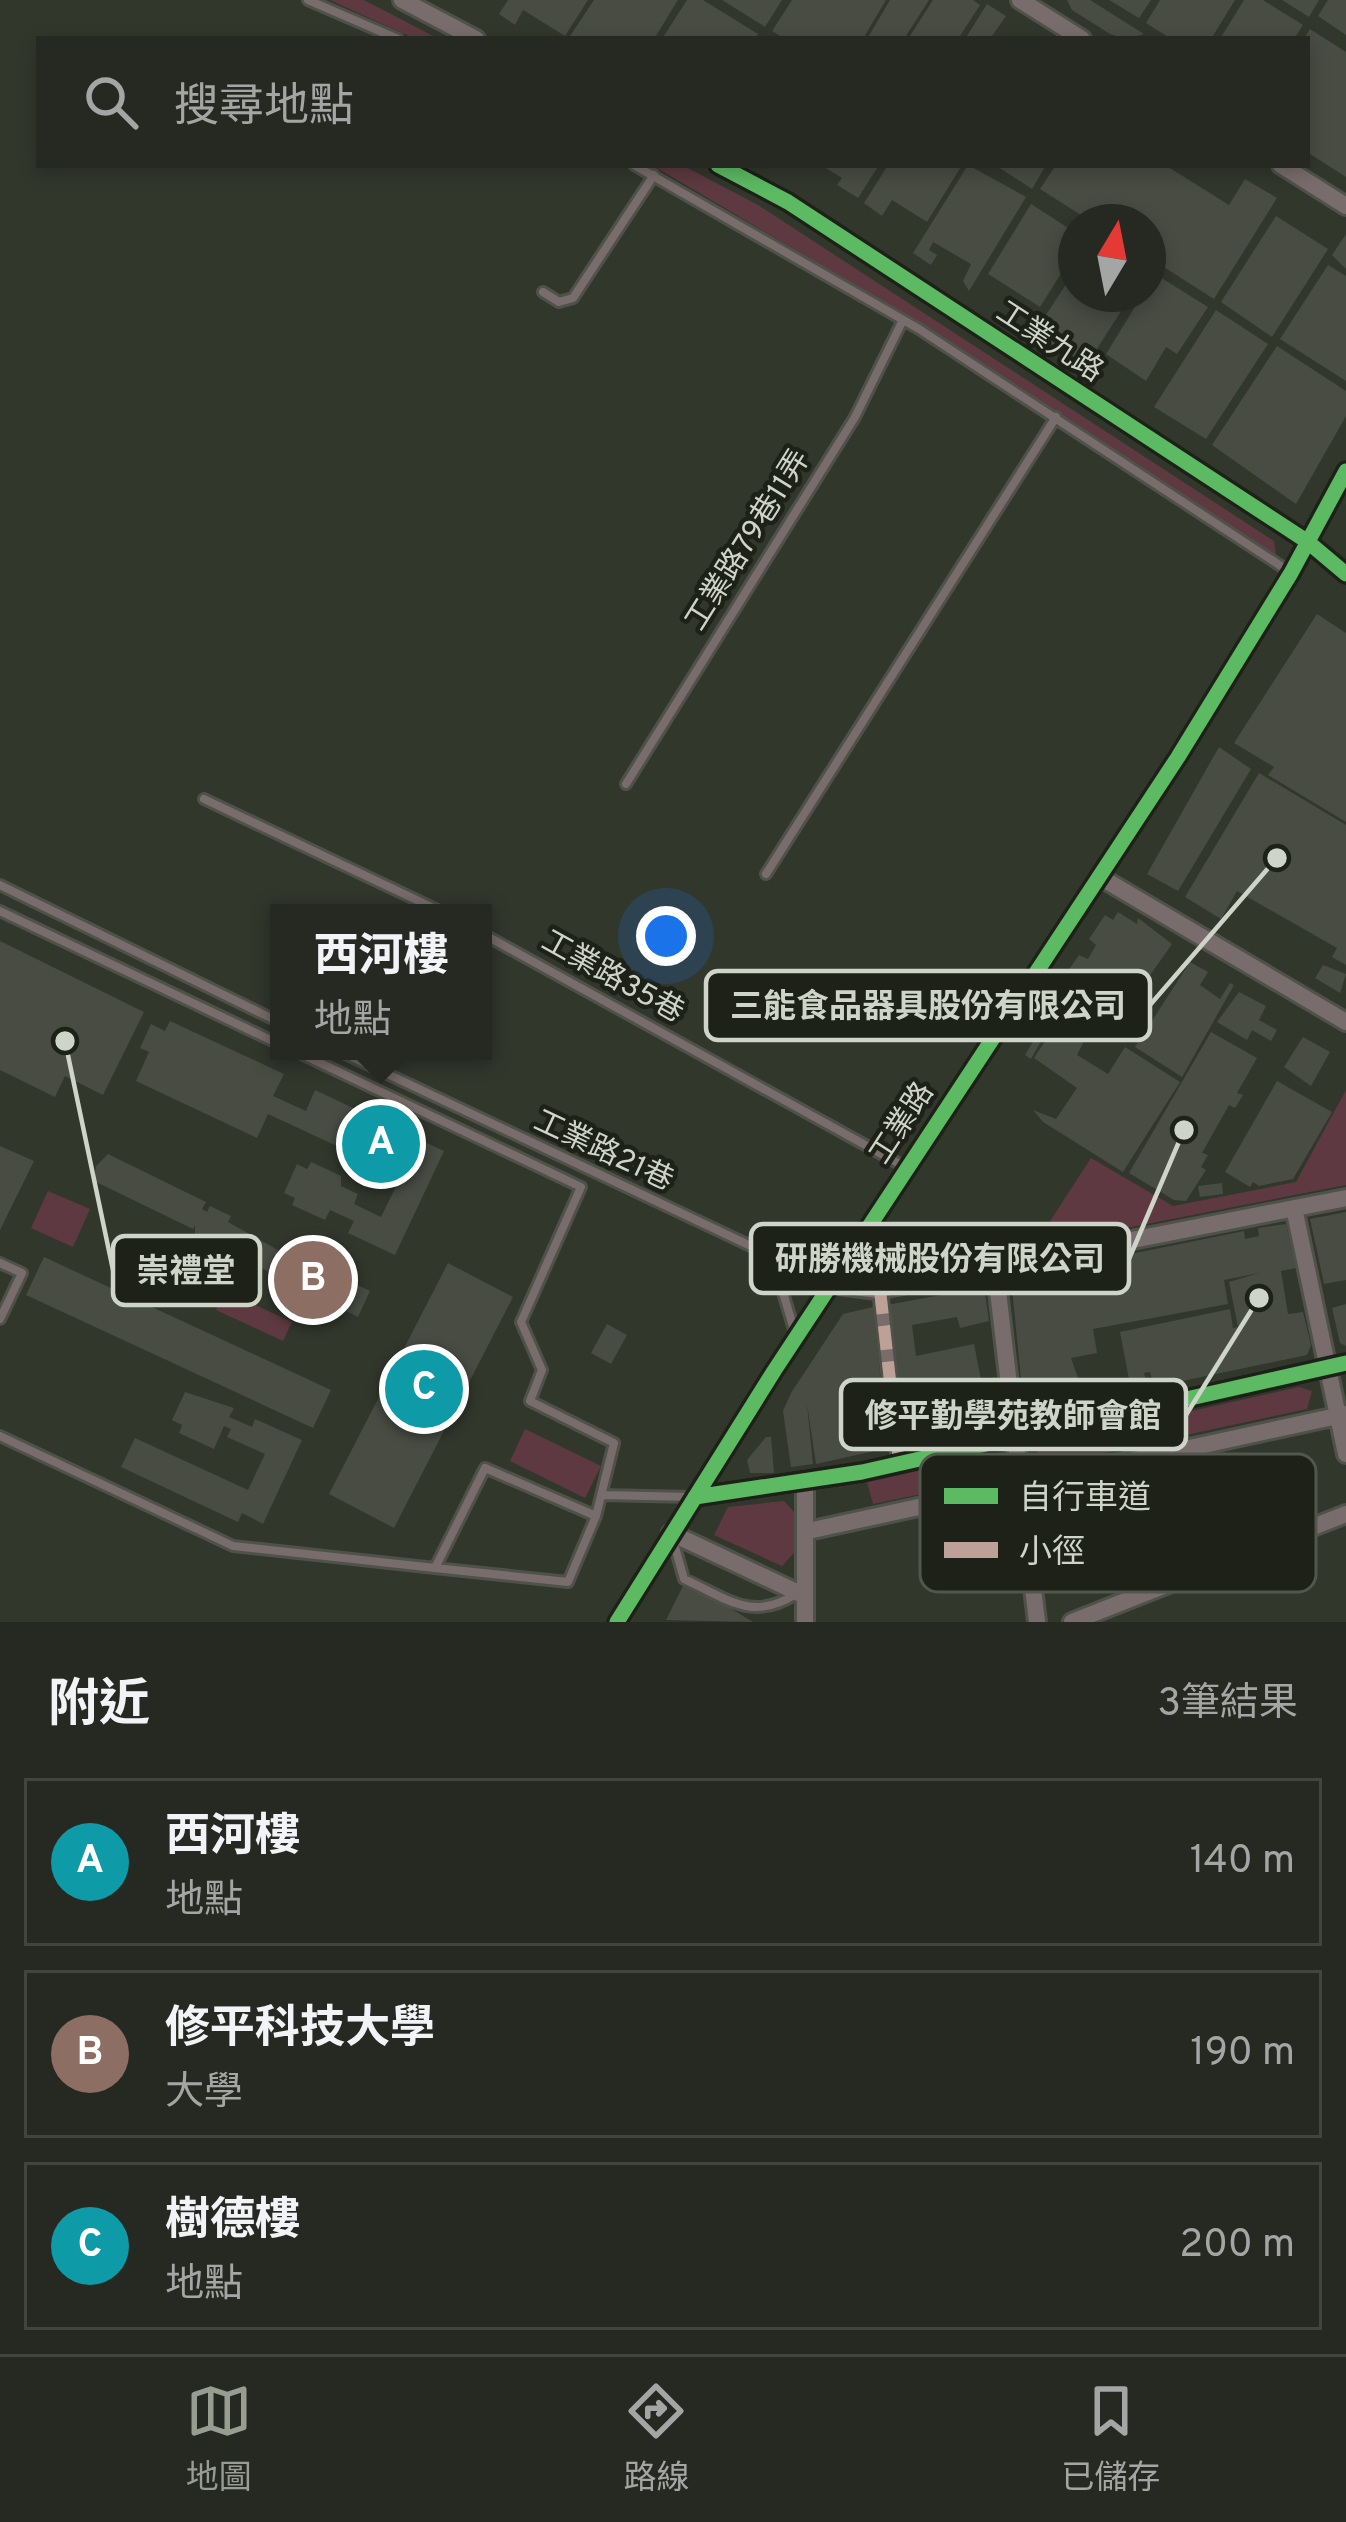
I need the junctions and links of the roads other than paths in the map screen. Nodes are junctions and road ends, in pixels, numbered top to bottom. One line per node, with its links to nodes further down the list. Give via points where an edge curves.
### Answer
1 (308, 0): 4 (lane)
2 (402, 0): 5 (street)
3 (1020, 0): 6 (street)
4 (391, 36)
5 (470, 36)
6 (1077, 36)
7 (640, 168): 10 (lane)
8 (724, 168): 16 (street, 工業九路, via 788,202)
9 (1286, 168): 11 (street)
10 (654, 175): 12 (lane, via 573,298 559,302); 13 (lane)
11 (1346, 206)
12 (543, 292)
13 (903, 320): 14 (lane); 19 (lane, 工業路79巷11弄, via 855,417)
14 (1056, 417): 17 (lane); 21 (lane)
15 (1346, 471): 16 (street, 工業路)
16 (1308, 542): 17 (street, 工業路); 18 (street, 工業九路)
17 (1292, 573): 22 (street, 工業路)
18 (1346, 574)
19 (626, 784)
20 (204, 799): 24 (lane)
21 (766, 874)
22 (1100, 877): 28 (street); 32 (street, 工業路)
23 (0, 885): 27 (lane)
24 (423, 904)
25 (0, 911): 29 (lane)
26 (492, 939): 32 (lane, 工業路35巷)
27 (270, 1018)
28 (1346, 1022)
29 (270, 1040)
30 (314, 1060): 34 (lane)
31 (357, 1060): 33 (lane, 工業路21巷)
32 (907, 1168): 39 (street, 工業路)
33 (589, 1173): 34 (lane); 42 (lane, 工業路21巷, via 772,1256)
34 (581, 1187): 54 (lane, via 521,1322 542,1370 530,1400 614,1443)
35 (1346, 1198): 36 (street)
36 (1294, 1208): 38 (street); 43 (street)
37 (0, 1263): 41 (lane, via 22,1273)
38 (995, 1266): 40 (street); 46 (street)
39 (831, 1284): 40 (street); 42 (street, 工業路)
40 (880, 1290): 52 (street)
41 (0, 1319)
42 (796, 1336): 55 (street, 工業路)
43 (1337, 1365): 44 (street); 46 (street)
44 (1342, 1414): 49 (street); 50 (street)
45 (0, 1436): 62 (lane, via 233,1546)
46 (1016, 1437): 47 (street); 48 (street)
47 (936, 1454)
48 (1018, 1454)
49 (1159, 1454)
50 (1346, 1454)
51 (920, 1457): 52 (street)
52 (898, 1462): 53 (street)
53 (806, 1482): 55 (street); 60 (street)
54 (601, 1495): 55 (lane); 58 (lane)
55 (694, 1497): 61 (street, 工業路)
56 (920, 1506): 60 (street)
57 (1346, 1514): 59 (street)
58 (596, 1516): 62 (lane, via 568,1582); 62 (lane, via 485,1468)
59 (1316, 1526)
60 (808, 1531): 65 (street)
61 (671, 1533): 65 (street); 65 (lane, via 684,1580 761,1611); 66 (street, 工業路)
62 (435, 1568)
63 (1033, 1592): 68 (street)
64 (1148, 1592): 69 (street)
65 (801, 1594): 67 (street)
66 (617, 1622)
67 (805, 1622)
68 (1036, 1622)
69 (1072, 1622)

